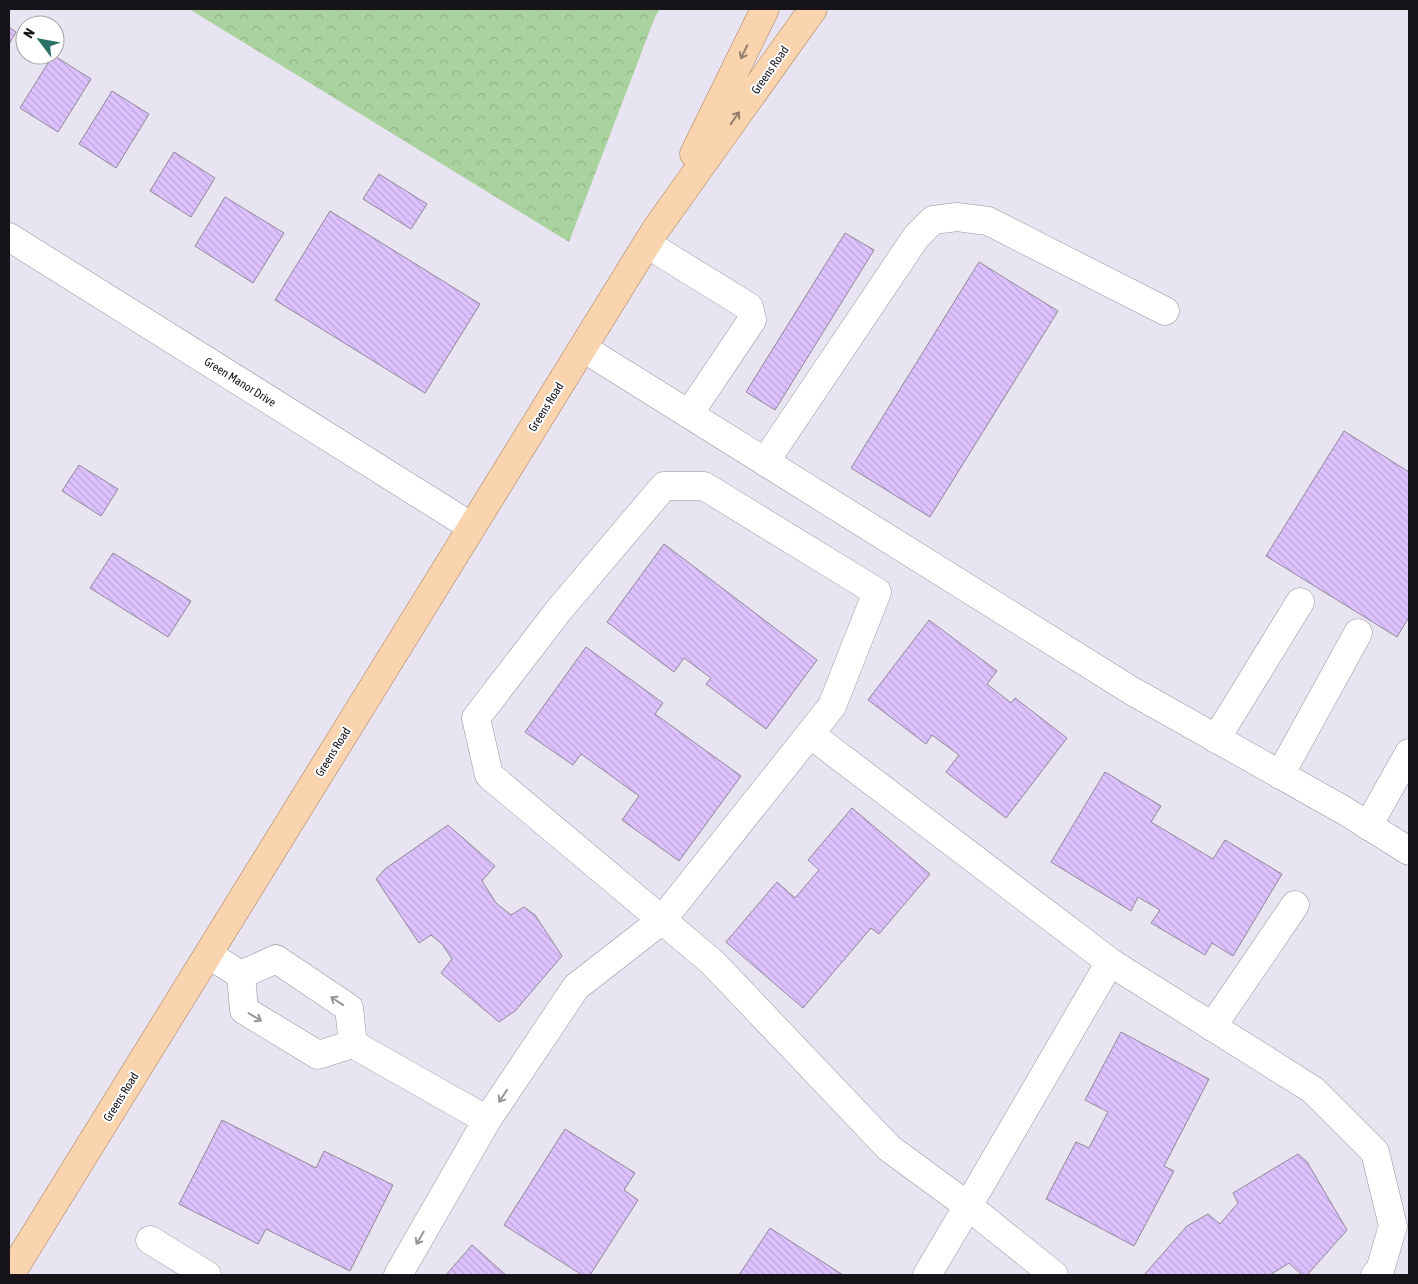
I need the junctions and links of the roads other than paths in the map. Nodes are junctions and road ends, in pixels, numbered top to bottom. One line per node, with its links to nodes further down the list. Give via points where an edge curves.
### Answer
1 (765, 9): 3 (main road, Greens Road, one-way to 3)
2 (813, 9): 3 (main road, Greens Road, one-way to 2)
3 (652, 236): 6 (main road, Greens Road); 7 (street, via 749,307 752,320)
4 (9, 237): 9 (street, Green Manor Drive)
5 (1165, 311): 8 (street, via 988,221 958,217 933,220 916,237)
6 (583, 348): 7 (street); 9 (main road, Greens Road)
7 (689, 414): 8 (street)
8 (765, 462): 13 (street, via 1132,691)
9 (472, 528): 20 (main road, Greens Road)
10 (1300, 602): 13 (street)
11 (1358, 633): 15 (street)
12 (810, 734): 19 (street); 19 (street, via 832,706 877,592 704,486 664,486 559,610 476,718 489,775); 21 (street)
13 (1216, 739): 15 (street)
14 (1409, 753): 16 (street)
15 (1280, 775): 16 (street)
16 (1368, 826): 17 (street)
17 (1409, 851)
18 (1295, 905): 23 (street)
19 (662, 920): 25 (street, one-way to 25, via 576,987); 26 (street, via 712,962 889,1148)
20 (209, 954): 22 (street); 28 (main road, Greens Road)
21 (1110, 962): 23 (street); 26 (street)
22 (241, 975): 24 (street, one-way to 24, via 244,1010 318,1056); 24 (street, one-way to 22, via 349,1008 276,959)
23 (1212, 1027): 33 (street, via 1313,1090 1375,1152 1393,1226 1380,1270)
24 (353, 1044): 25 (street)
25 (487, 1120): 30 (street, one-way to 30)
26 (968, 1206): 31 (street); 32 (street)
27 (150, 1240): 29 (street)
28 (10, 1275)
29 (207, 1275)
30 (398, 1275)
31 (927, 1275)
32 (1054, 1275)
33 (1375, 1275)

